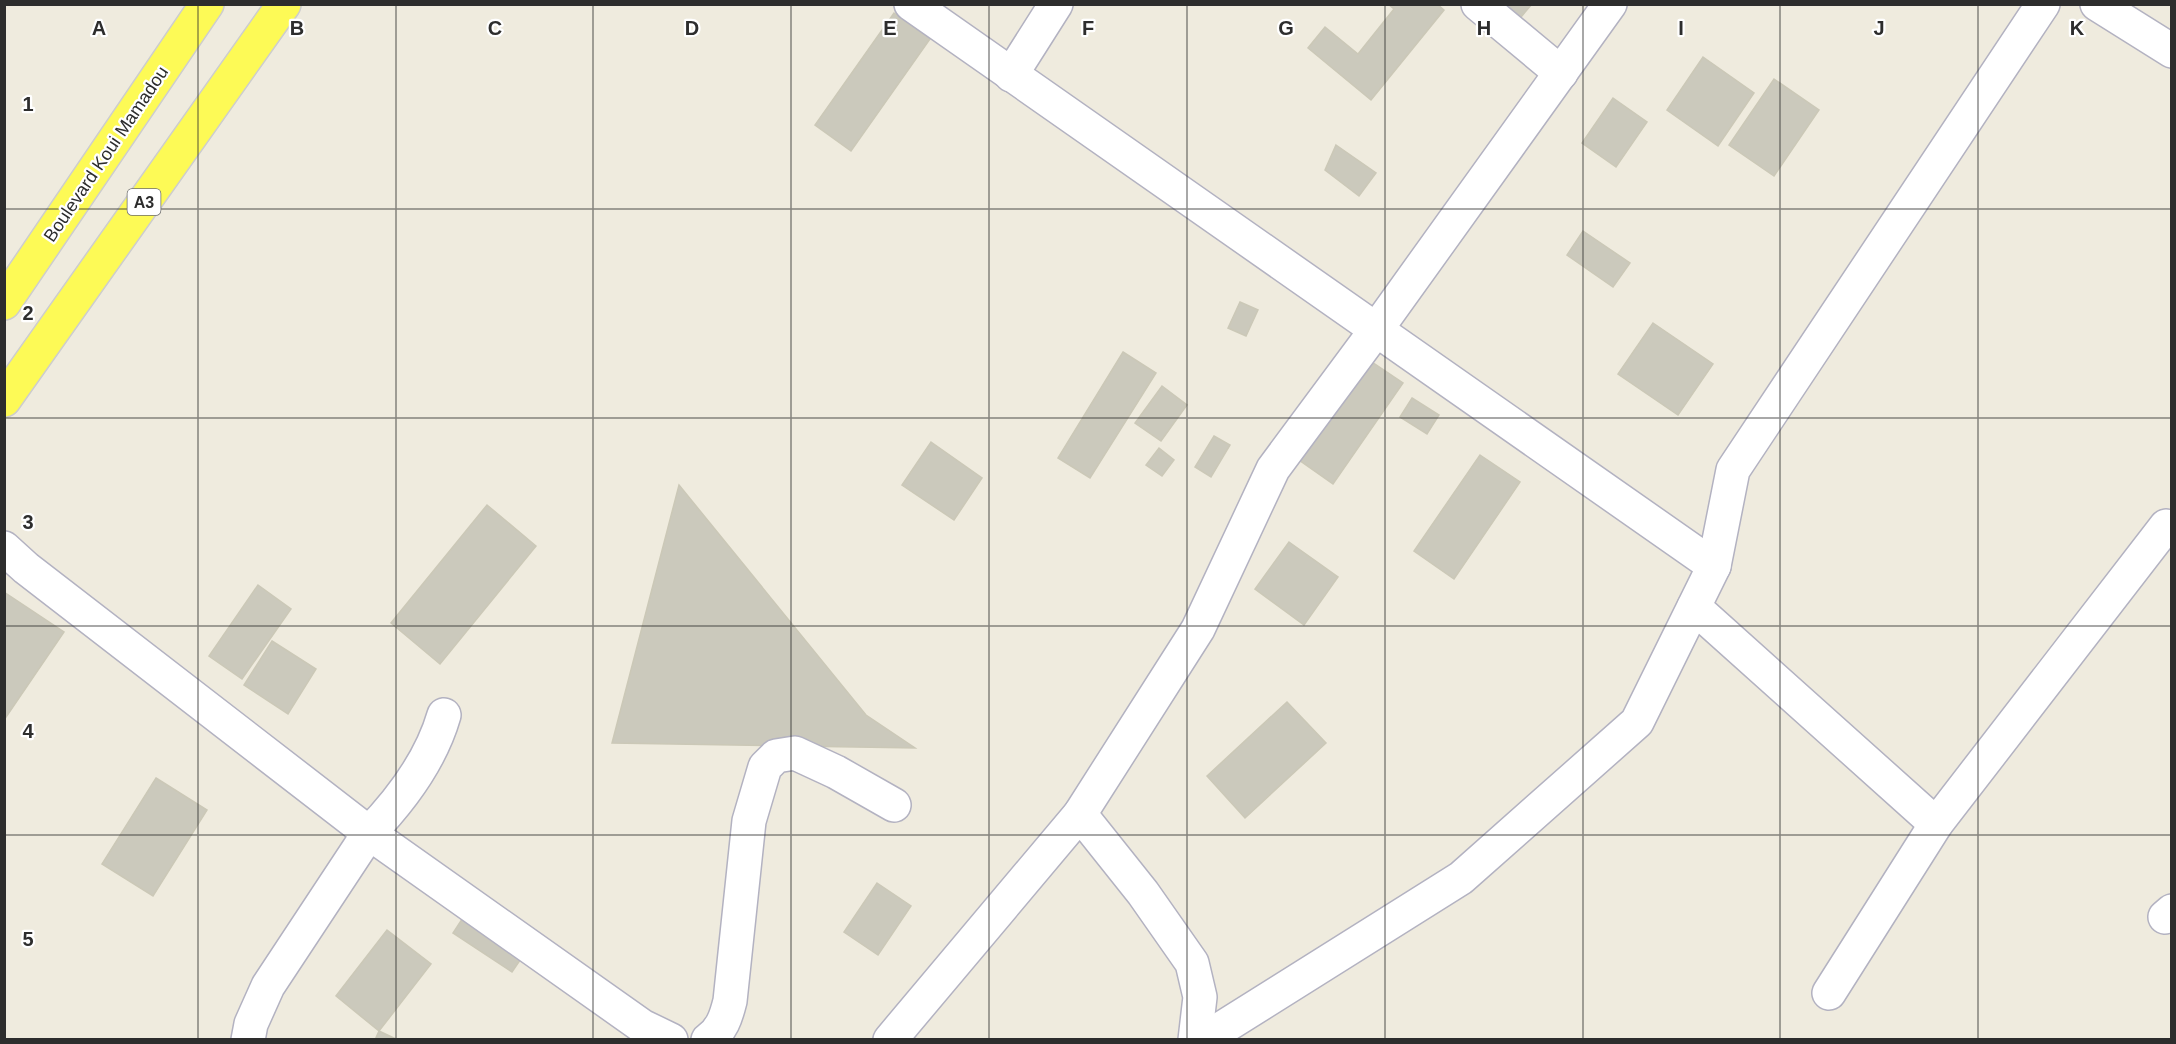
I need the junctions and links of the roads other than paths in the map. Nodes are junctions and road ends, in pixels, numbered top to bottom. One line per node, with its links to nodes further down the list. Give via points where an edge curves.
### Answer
1 (207, 4): 12 (main road, Boulevard Koui Mamadou)
2 (284, 4): 14 (main road, A3)
3 (911, 4): 11 (street)
4 (1056, 4): 11 (street)
5 (1478, 4): 10 (street)
6 (1610, 4): 10 (street)
7 (2043, 4): 17 (street, via 1733,470)
8 (2097, 4): 9 (street)
9 (2172, 51)
10 (1561, 73): 13 (street)
11 (1011, 75): 13 (street)
12 (4, 303)
13 (1376, 330): 17 (street); 21 (street, via 1274,469 1197,629)
14 (4, 400)
15 (2166, 526): 22 (street)
16 (4, 548): 23 (street)
17 (1714, 566): 18 (street)
18 (1694, 607): 22 (street); 30 (street, via 1638,722 1461,878)
19 (444, 715): 23 (street, via 437,739 417,773)
20 (894, 805): 27 (street, via 795,753 776,756 765,767 749,821 730,1001 725,1021)
21 (1080, 814): 28 (street); 29 (street, via 1143,892 1192,963 1200,997)
22 (1936, 824): 24 (street)
23 (369, 833): 25 (street, via 268,986); 26 (street, via 642,1026)
24 (1829, 993)
25 (248, 1040)
26 (671, 1040)
27 (708, 1040)
28 (890, 1040)
29 (1195, 1040)
30 (1203, 1040)

